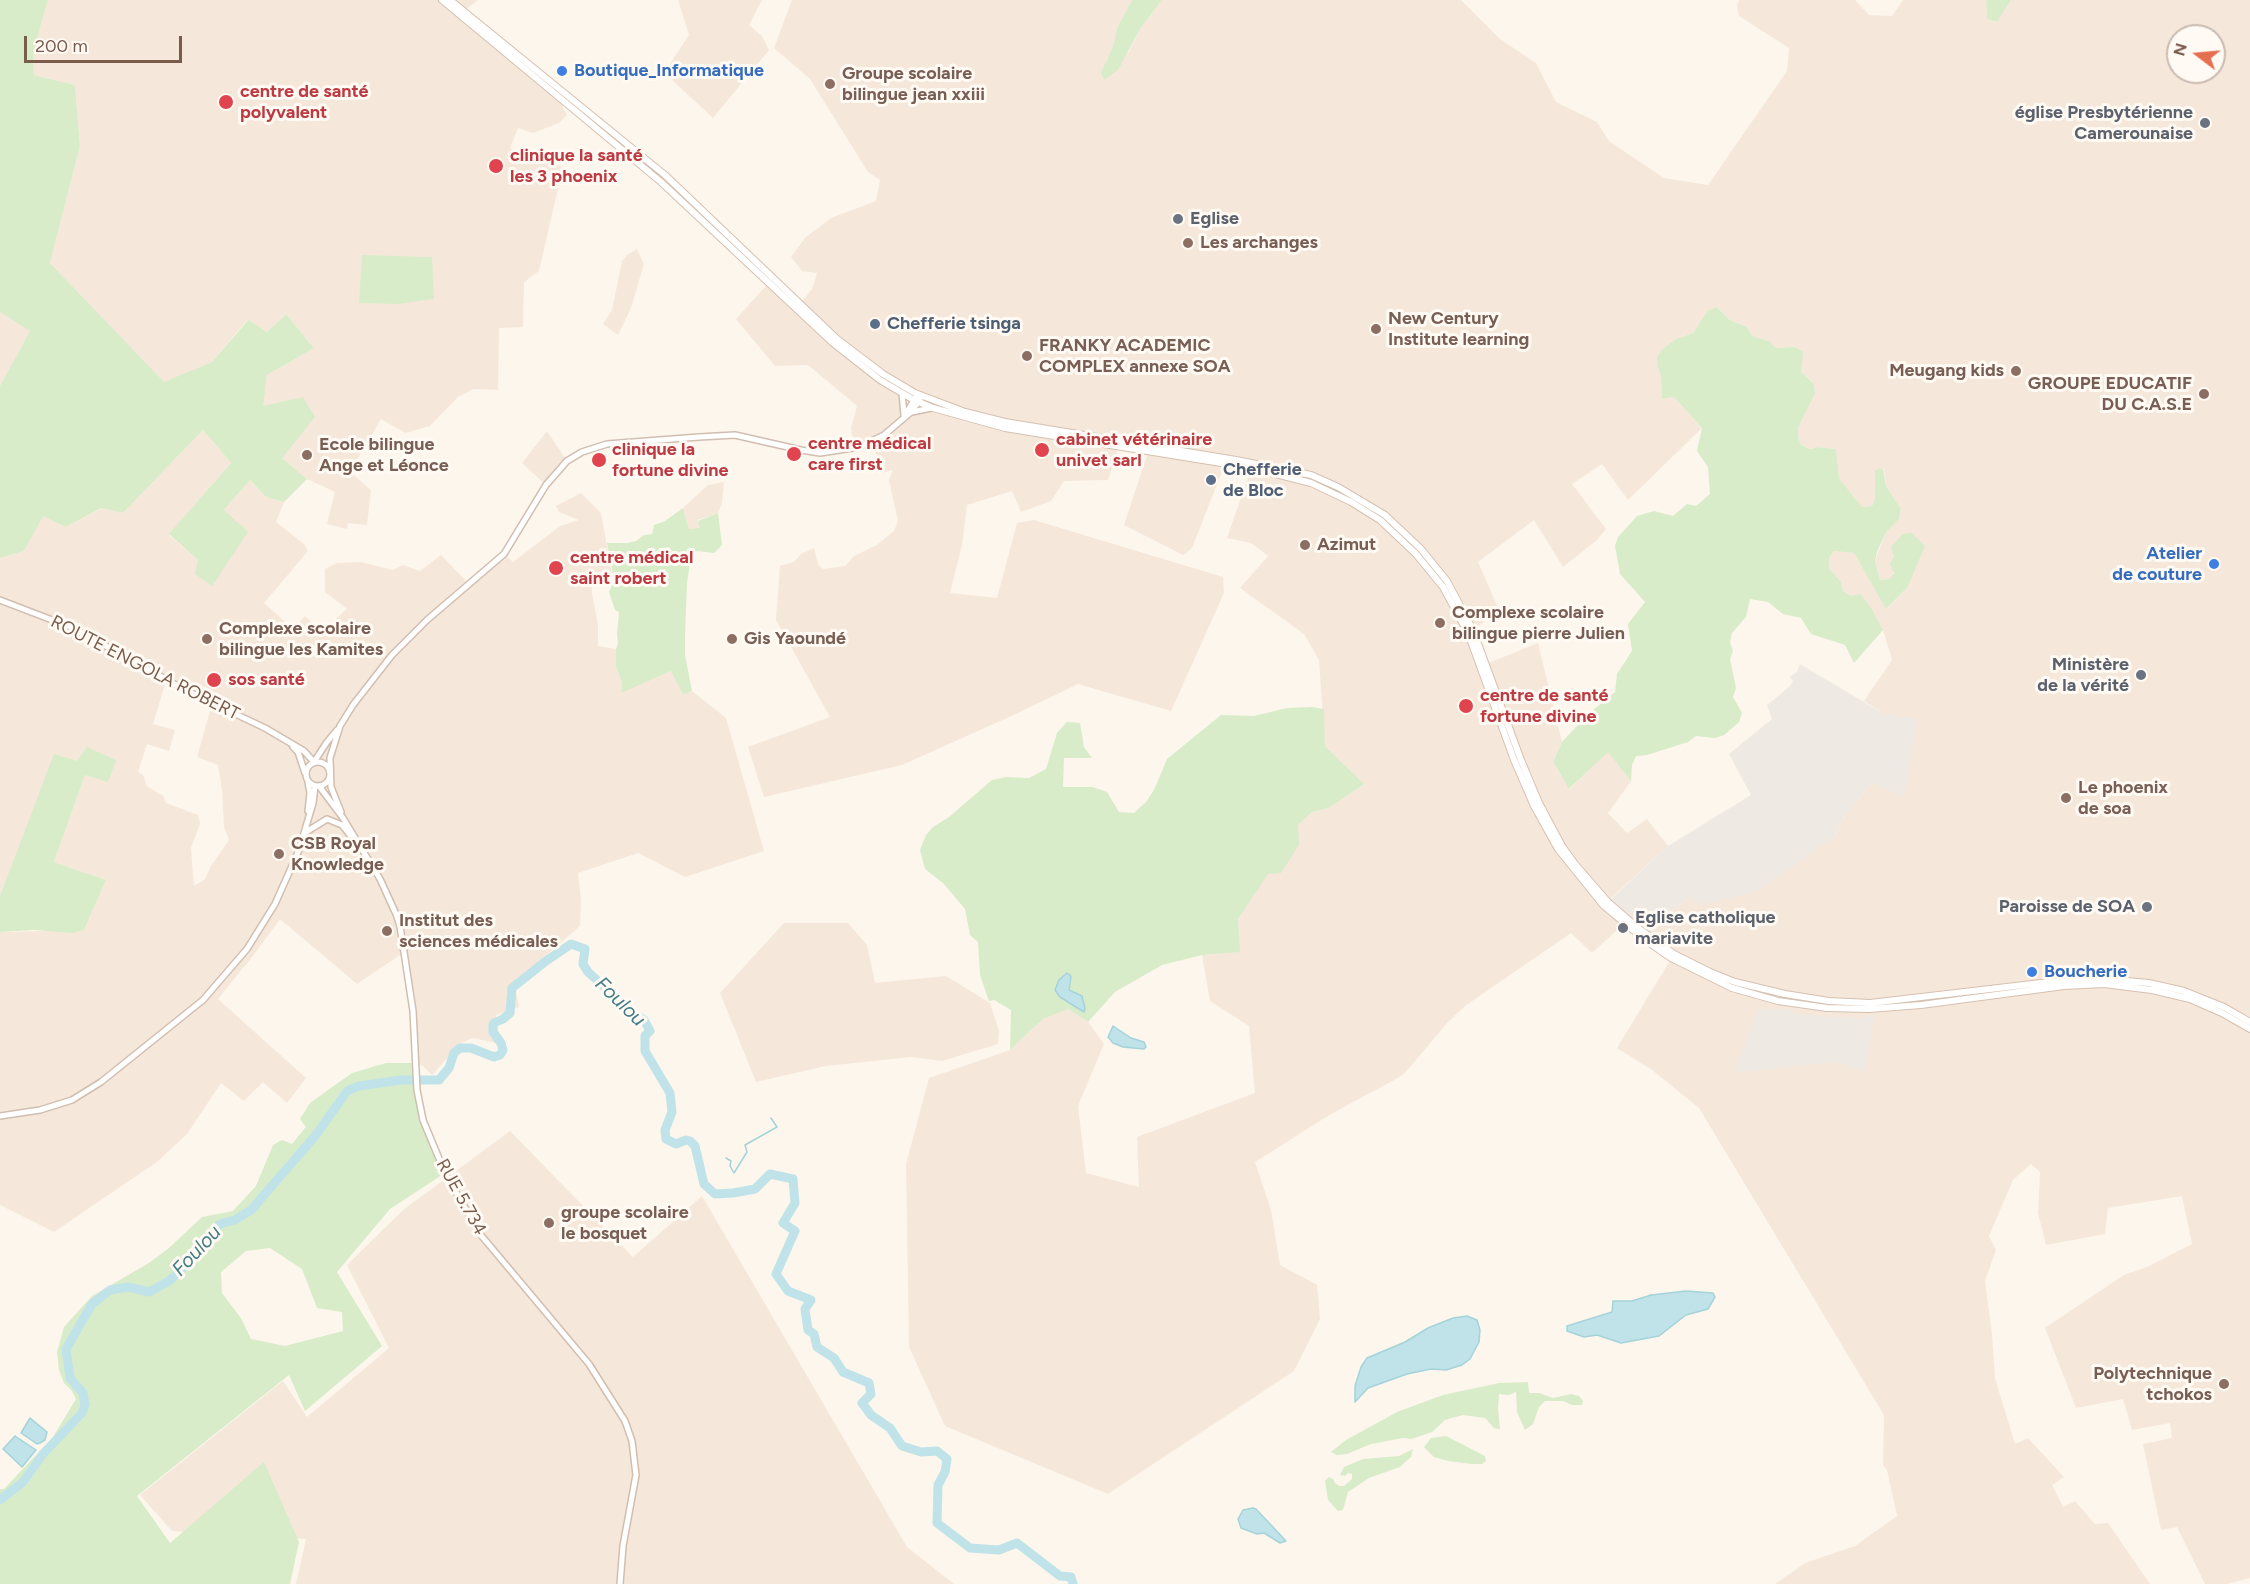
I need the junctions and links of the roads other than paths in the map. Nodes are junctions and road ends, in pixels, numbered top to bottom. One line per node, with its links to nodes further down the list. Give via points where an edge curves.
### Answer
1 (442, 0): 3 (main road, via 661,182 826,337)
2 (450, 0): 4 (main road, via 665,176 837,339)
3 (902, 393): 4 (main road); 6 (street)
4 (918, 398): 5 (main road); 6 (street); 18 (main road, via 1005,422 1300,472 1338,487 1385,515 1447,581 1473,630 1539,803 1575,864 1628,920 1674,954 1710,972 1785,994 1870,1003 2042,983 2104,979 2149,983 2184,991)
5 (931, 408): 6 (street); 19 (main road, via 1005,428 1234,465 1301,480 1335,493 1380,520 1416,554 1447,594 1468,633 1534,806 1564,858 1624,924 1671,958 1707,977 1778,1001 1869,1010 2104,984 2190,999)
6 (906, 415): 8 (street, via 873,441 820,453 735,435 607,444 582,452 554,474 504,554 392,655)
7 (0, 600): 9 (street, ROUTE ENGOLA ROBERT, via 73,628)
8 (340, 726): 10 (street); 11 (street)
9 (287, 741): 10 (street, ROUTE ENGOLA ROBERT); 12 (street, via 298,752)
10 (314, 762): 11 (street, via 325,764); 12 (street)
11 (330, 774): 14 (street, via 326,783); 15 (street)
12 (305, 775): 13 (street)
13 (308, 782): 14 (street); 16 (street)
14 (317, 786): 15 (street, RUE 5.734); 16 (street)
15 (343, 818): 17 (street, RUE 5.734)
16 (305, 830): 17 (street, via 327,819 335,821); 20 (street, via 256,936 202,1000 101,1082 72,1100)
17 (363, 852): 21 (street, RUE 5.734, via 380,879 400,926 413,1011 417,1090 423,1120 445,1173 474,1225 589,1364 625,1421 636,1475)
18 (2250, 1022)
19 (2250, 1029)
20 (0, 1116)
21 (620, 1584)

